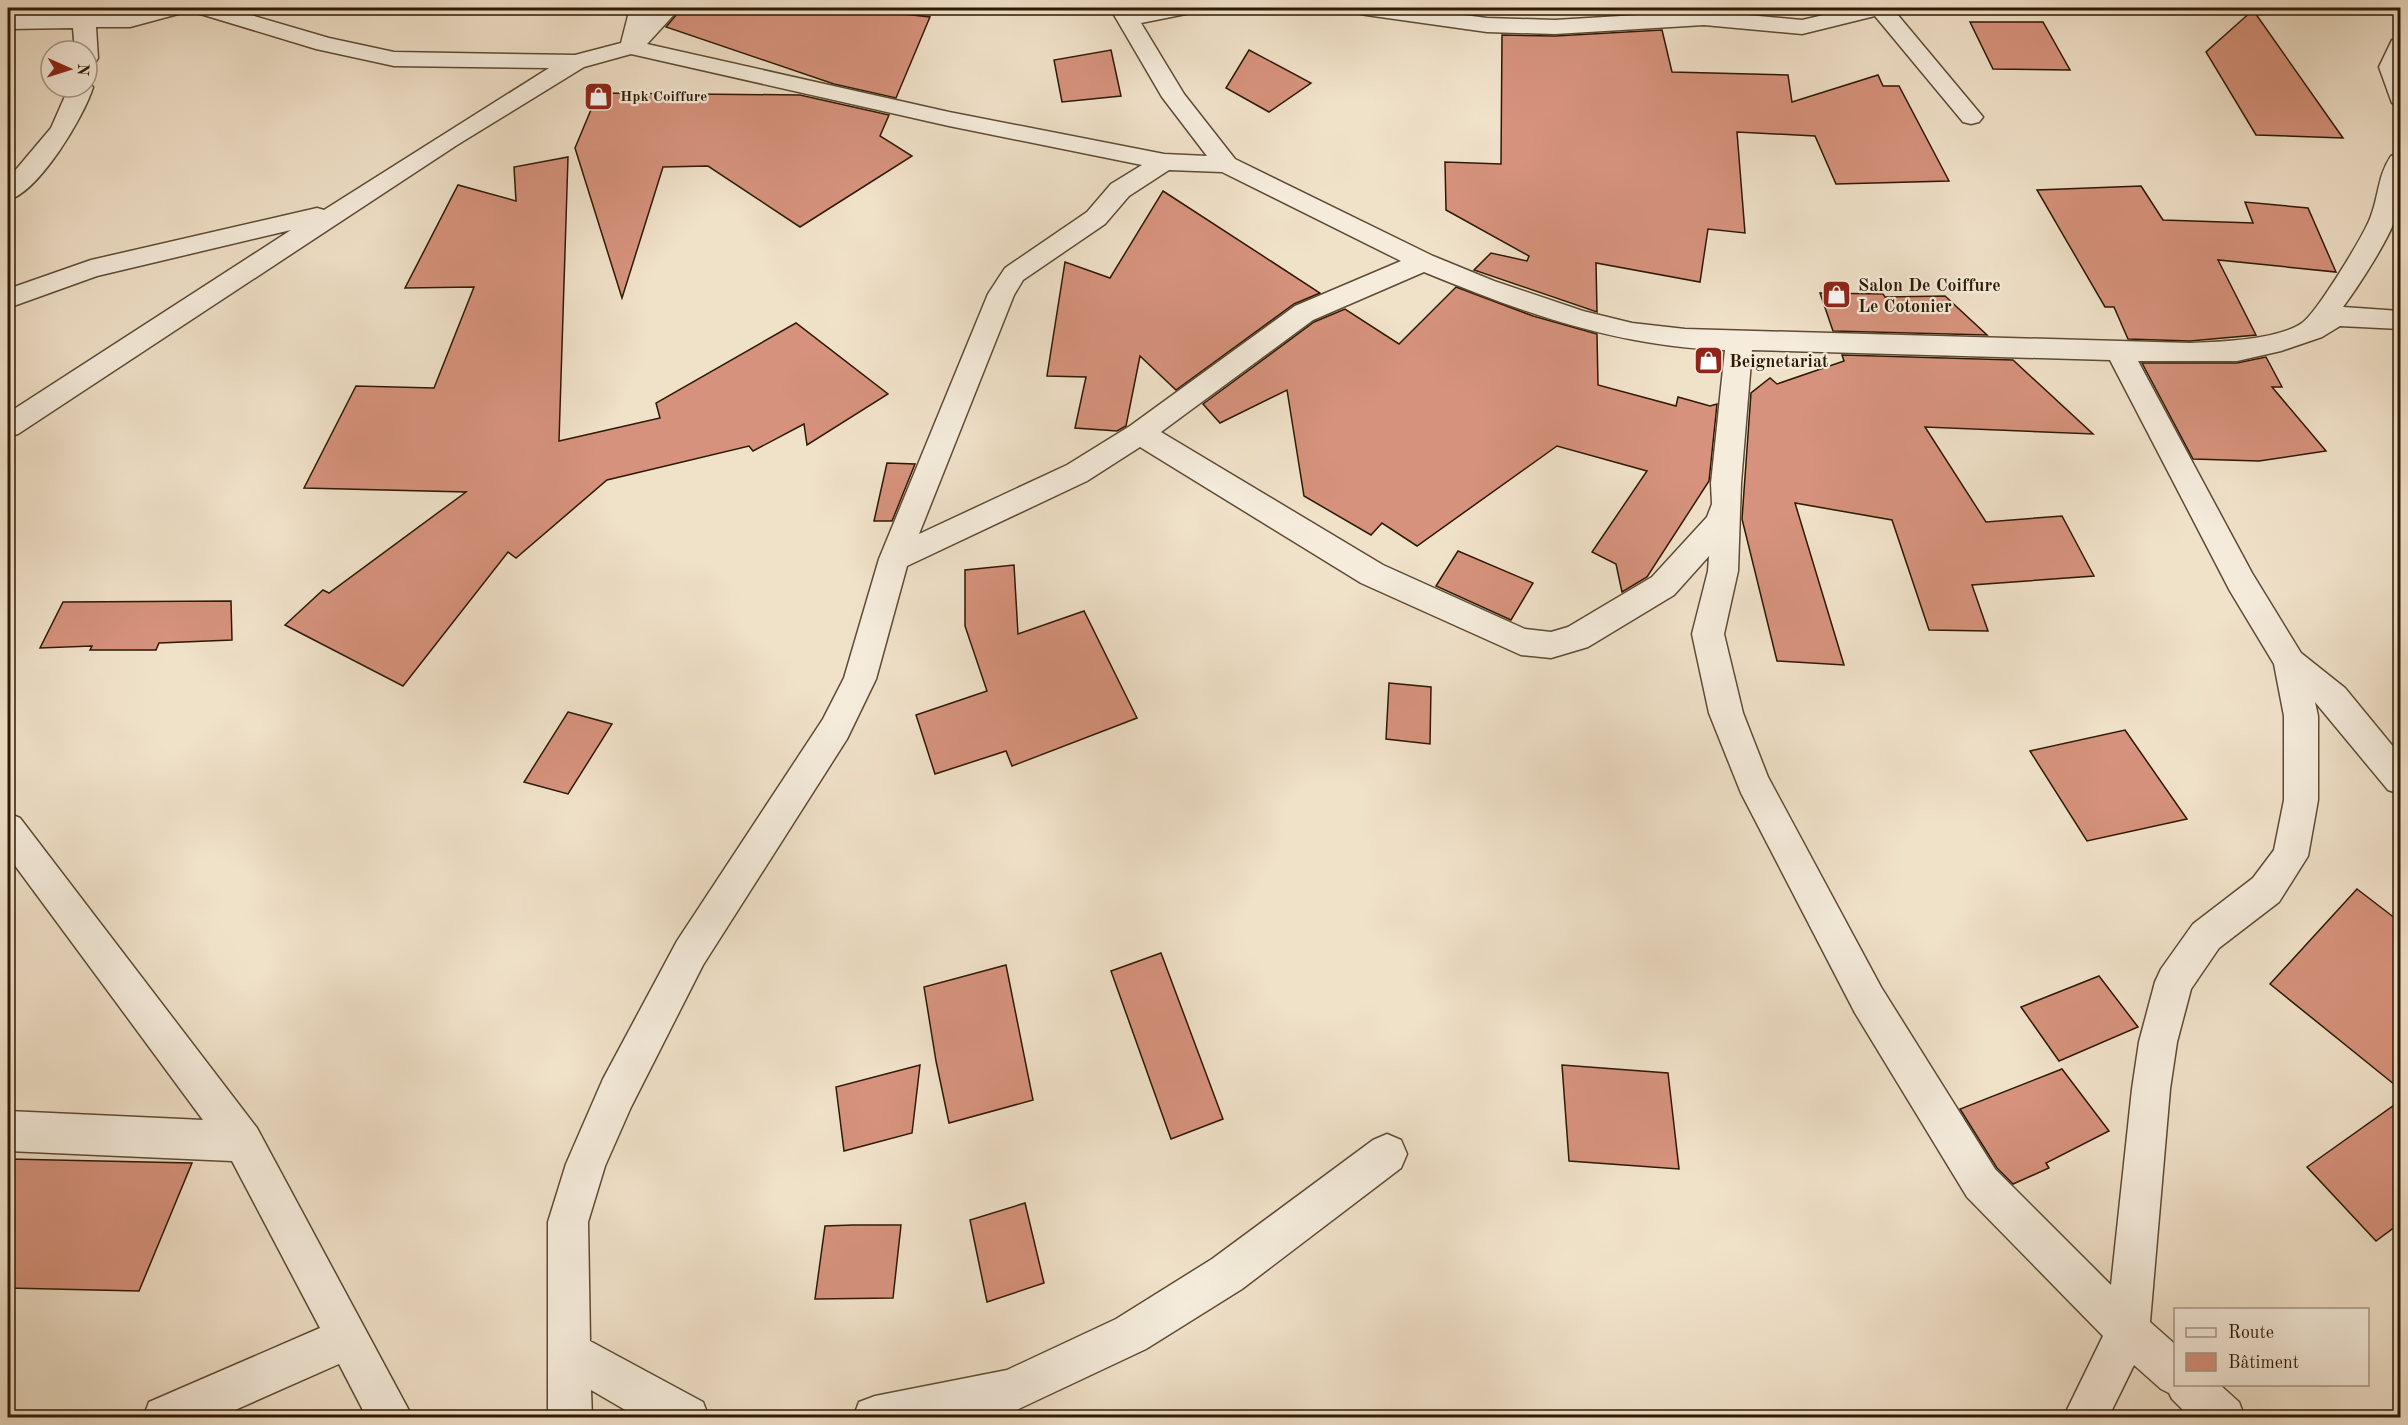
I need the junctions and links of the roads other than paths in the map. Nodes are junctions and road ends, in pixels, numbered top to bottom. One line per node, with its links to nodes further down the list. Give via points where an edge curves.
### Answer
1 (174, 8): 10 (street, via 130,20)
2 (206, 8): 14 (street, via 324,44 394,58)
3 (641, 8): 13 (street)
4 (669, 8): 13 (street)
5 (1183, 8): 8 (street)
6 (1366, 8): 7 (street, via 1487,26 1556,27 1704,18 1802,27)
7 (1880, 8): 17 (street)
8 (1124, 14): 20 (street, via 1174,97)
9 (8, 22): 10 (street)
10 (84, 23): 11 (street)
11 (85, 39)
12 (2400, 45): 15 (street, via 2391,68)
13 (631, 47): 14 (street); 19 (street, via 949,119)
14 (576, 62): 22 (street)
15 (2400, 98)
16 (78, 99): 21 (street, via 54,141)
17 (1971, 117)
18 (2400, 161): 26 (street, via 2391,180 2384,216 2347,283)
19 (1164, 162): 20 (street); 32 (street, via 1120,190 1096,218 1014,274 1001,294)
20 (1226, 164): 23 (street)
21 (8, 192)
22 (339, 211): 24 (street, via 91,269); 29 (street)
23 (1424, 262): 27 (street, via 1578,319 1632,332); 30 (street, via 1304,313)
24 (8, 299)
25 (2400, 320): 26 (street, via 2335,316)
26 (2312, 330): 28 (street, via 2237,351)
27 (1739, 341): 28 (street); 31 (street)
28 (2118, 350): 33 (street, via 2241,582)
29 (8, 427)
30 (1140, 433): 31 (street, via 1372,574 1521,642 1551,645 1577,638 1663,586 1720,523); 32 (street, via 1077,473)
31 (1727, 504): 39 (street, via 1723,571 1708,634 1726,713 1753,782 1868,1000 1981,1183)
32 (894, 559): 41 (street, via 860,679 835,729 690,953 617,1093 586,1164 568,1222)
33 (2290, 662): 34 (street, via 2333,698); 39 (street, via 2301,716 2301,800 2290,856 2266,890 2206,936 2174,982 2158,1041 2151,1089)
34 (2400, 780)
35 (8, 829): 37 (street)
36 (8, 1131): 37 (street)
37 (243, 1142): 40 (street)
38 (1387, 1154): 48 (street, via 1227,1274 1131,1334 1010,1390)
39 (2128, 1331): 42 (street); 49 (street)
40 (348, 1338): 44 (street); 45 (street)
41 (571, 1354): 46 (street); 47 (street)
42 (2174, 1373)
43 (2189, 1386): 50 (street)
44 (165, 1418)
45 (391, 1418)
46 (570, 1418)
47 (687, 1418)
48 (875, 1418)
49 (2085, 1418)
50 (2223, 1418)

